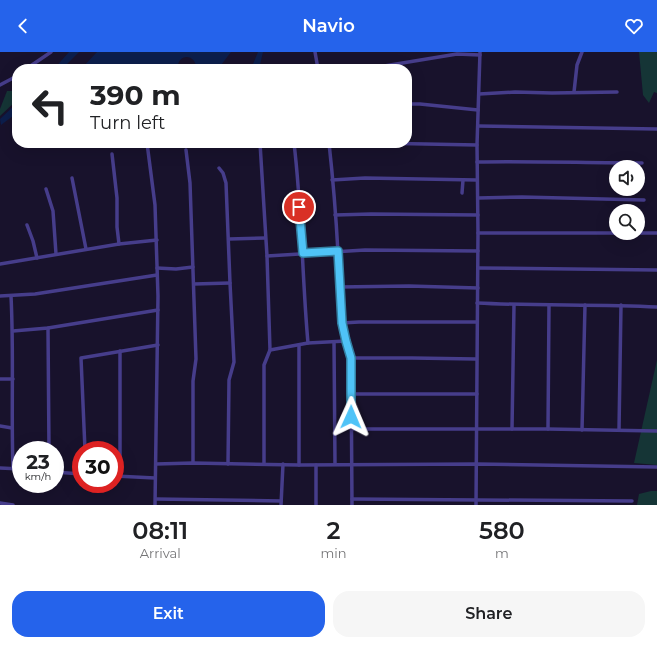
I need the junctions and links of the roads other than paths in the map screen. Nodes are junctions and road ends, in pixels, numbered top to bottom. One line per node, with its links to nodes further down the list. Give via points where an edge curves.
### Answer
1 (51, 52): 5 (street)
2 (315, 52): 6 (street)
3 (582, 52): 10 (street, via 577,66)
4 (480, 54): 7 (street, via 457,54); 12 (street)
5 (33, 64)
6 (317, 64)
7 (396, 64)
8 (12, 79): 9 (street)
9 (0, 86)
10 (574, 92): 11 (street); 12 (street)
11 (617, 92)
12 (479, 94): 14 (street)
13 (412, 104): 14 (street)
14 (478, 110): 15 (street)
15 (478, 126): 16 (street); 18 (street)
16 (657, 129)
17 (412, 144): 18 (street)
18 (477, 145): 25 (street)
19 (148, 148): 43 (street)
20 (260, 148): 41 (street)
21 (294, 148): 48 (street)
22 (329, 148): 29 (street)
23 (186, 150): 54 (street, via 190,183)
24 (112, 154): 44 (street)
25 (477, 162): 26 (street); 31 (street)
26 (609, 164)
27 (219, 168): 42 (street, via 226,183)
28 (72, 178): 45 (street)
29 (332, 180): 30 (street); 36 (street)
30 (463, 180): 31 (street); 33 (street)
31 (477, 180): 34 (street)
32 (46, 188): 49 (street, via 53,217)
33 (462, 193)
34 (478, 198): 35 (street); 37 (street)
35 (644, 200)
36 (335, 215): 37 (street); 47 (street)
37 (478, 215): 39 (street)
38 (27, 225): 51 (street)
39 (478, 233): 40 (street); 46 (street)
40 (657, 233)
41 (265, 238): 42 (street); 50 (street)
42 (229, 239): 58 (street)
43 (157, 240): 44 (street); 53 (street)
44 (119, 244): 45 (street)
45 (86, 249): 49 (street)
46 (478, 250): 47 (street); 55 (street)
47 (338, 251): 48 (street); 60 (street)
48 (303, 253): 50 (street); 77 (street)
49 (56, 254): 51 (street)
50 (267, 256): 80 (street)
51 (37, 258): 52 (street)
52 (0, 264)
53 (157, 268): 54 (street); 57 (street)
54 (193, 268): 59 (street)
55 (478, 268): 56 (street); 61 (street)
56 (657, 270)
57 (157, 275): 63 (street); 70 (street)
58 (230, 283): 59 (street); 103 (street, via 234,362 229,380)
59 (194, 284): 101 (street, via 196,360 193,381)
60 (339, 287): 61 (street); 72 (street)
61 (478, 288): 64 (street)
62 (0, 296): 63 (street)
63 (11, 296): 74 (street)
64 (477, 303): 65 (street); 71 (street)
65 (514, 305): 66 (street); 92 (street)
66 (549, 305): 67 (street); 93 (street)
67 (585, 305): 68 (street); 94 (street)
68 (621, 305): 69 (street); 95 (street)
69 (657, 307)
70 (158, 310): 73 (street); 78 (street)
71 (477, 322): 72 (street); 83 (street)
72 (342, 323): 75 (street)
73 (48, 328): 74 (street); 98 (street)
74 (13, 331): 85 (street)
75 (346, 341): 76 (street); 82 (street)
76 (334, 342): 77 (street); 106 (street)
77 (308, 344): 79 (street)
78 (158, 345): 81 (street); 102 (street)
79 (299, 346): 80 (street); 109 (street)
80 (270, 350): 104 (street, via 264,365)
81 (120, 351): 99 (street, via 81,358); 100 (street)
82 (351, 358): 83 (street); 86 (street)
83 (476, 359): 87 (street)
84 (0, 379): 85 (street)
85 (13, 379): 89 (street)
86 (352, 394): 87 (street); 90 (street)
87 (477, 394): 91 (street)
88 (0, 426): 89 (street)
89 (12, 428): 97 (street)
90 (351, 429): 91 (street); 107 (street)
91 (476, 429): 92 (street); 108 (street)
92 (512, 429): 93 (street)
93 (548, 429): 94 (street)
94 (582, 430): 95 (street)
95 (619, 430): 96 (street)
96 (657, 431)
97 (13, 441)
98 (49, 441)
99 (85, 441)
100 (120, 441)
101 (192, 463): 102 (street); 103 (street)
102 (156, 464): 115 (street)
103 (228, 464): 104 (street)
104 (264, 464): 105 (street)
105 (283, 464): 109 (street); 121 (street)
106 (335, 464): 107 (street); 110 (street)
107 (352, 464): 108 (street); 117 (street)
108 (477, 464): 112 (street); 118 (street)
109 (299, 465): 110 (street)
110 (316, 465): 124 (street)
111 (0, 468): 113 (street)
112 (657, 468)
113 (12, 469)
114 (124, 476): 115 (street)
115 (156, 478): 116 (street)
116 (156, 499): 121 (street); 123 (street)
117 (352, 499): 118 (street); 125 (street)
118 (476, 499): 119 (street); 126 (street)
119 (632, 502)
120 (0, 503): 122 (street)
121 (281, 503)
122 (13, 505)
123 (155, 505)
124 (316, 505)
125 (352, 505)
126 (476, 505)

